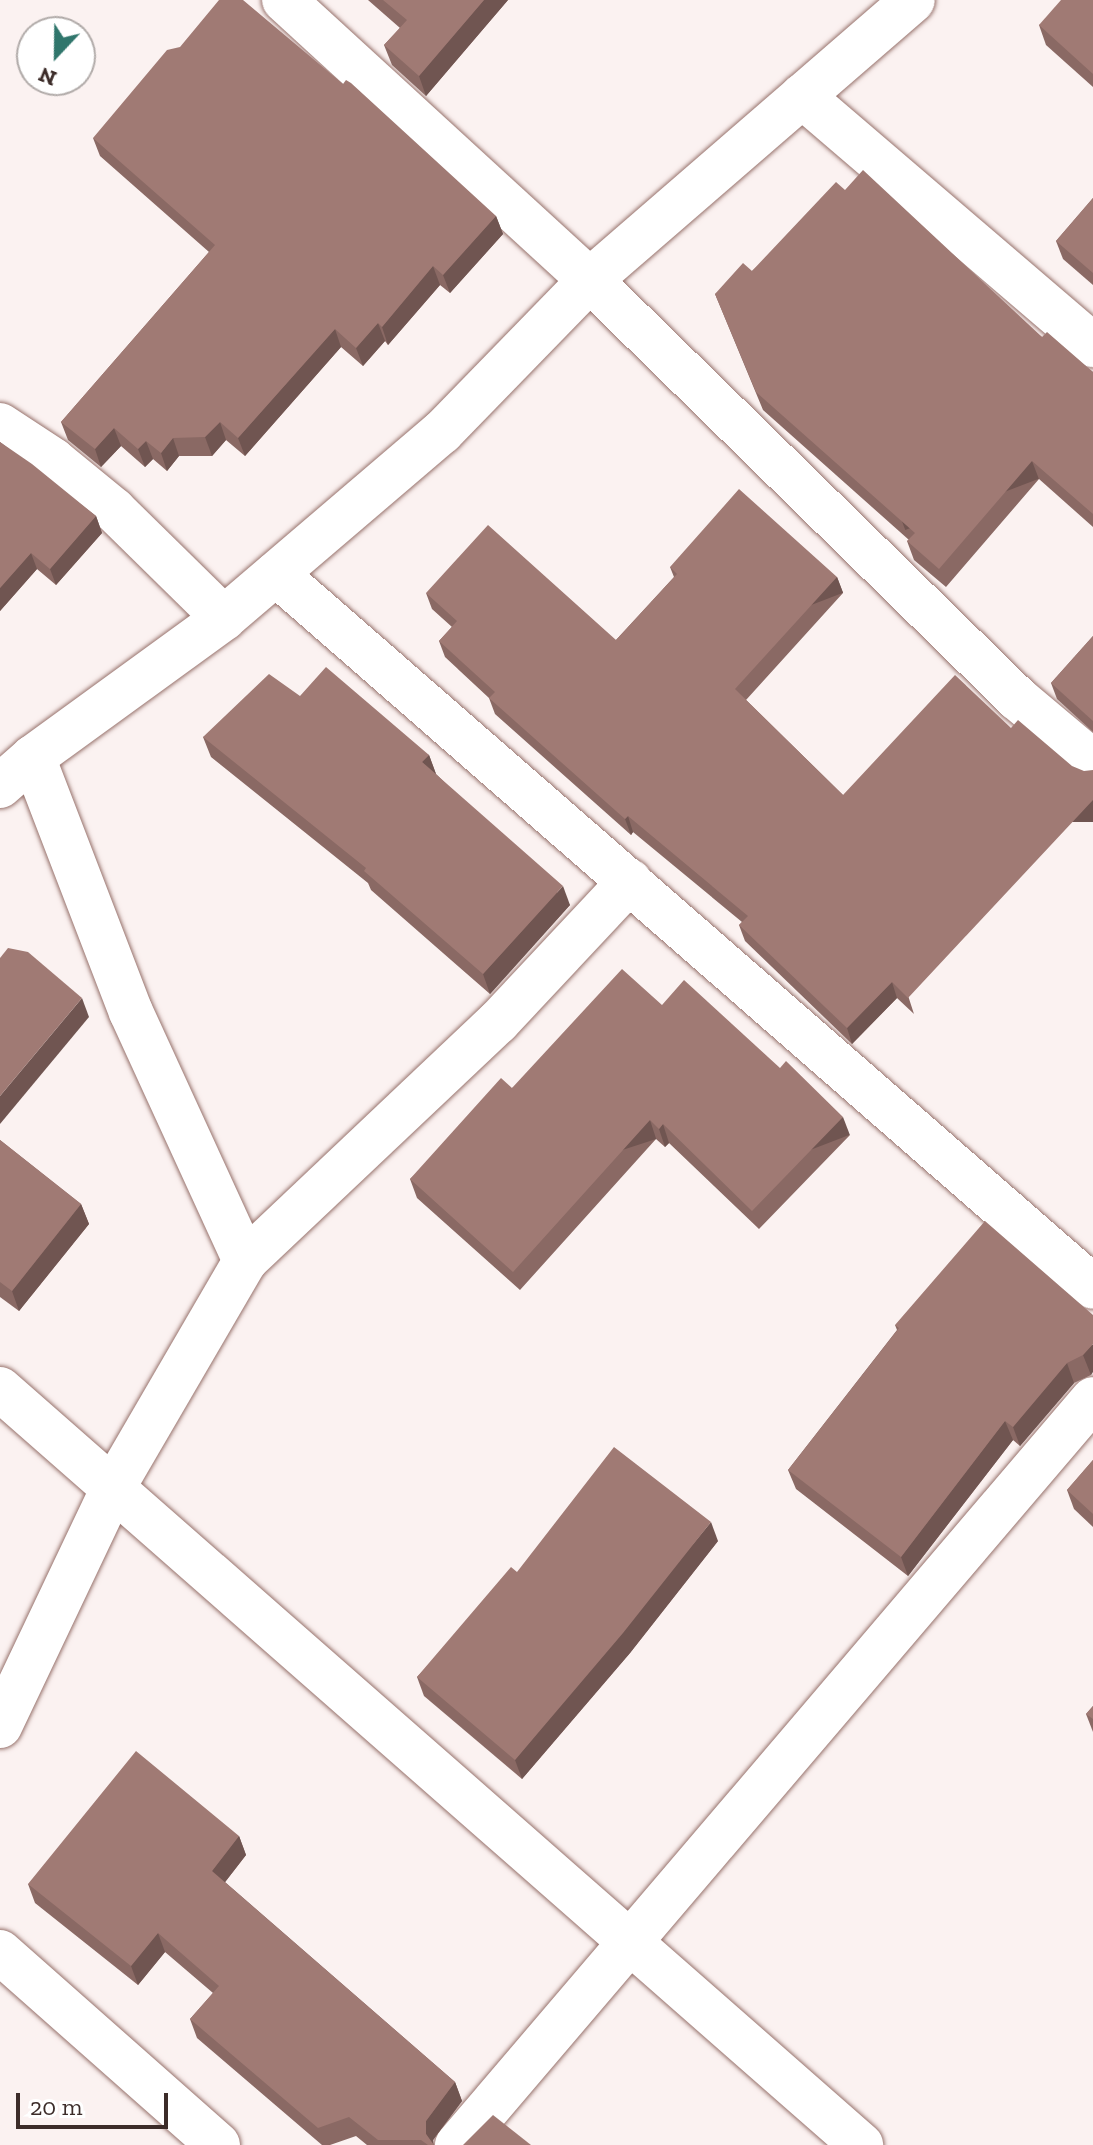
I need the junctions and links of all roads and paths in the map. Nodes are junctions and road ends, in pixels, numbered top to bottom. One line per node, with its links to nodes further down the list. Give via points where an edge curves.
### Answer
1 (284, 0): 4 (street)
2 (913, 0): 3 (street)
3 (802, 96): 4 (street); 5 (street)
4 (590, 280): 7 (street, via 442,432); 10 (street, via 1017,698)
5 (1093, 345)
6 (0, 425): 8 (street, via 114,510)
7 (276, 574): 8 (street); 12 (street)
8 (224, 618): 9 (street)
9 (33, 757): 11 (street); 13 (street, via 131,1012)
10 (1093, 762)
11 (0, 786)
12 (630, 881): 13 (street, via 498,1022); 14 (street)
13 (245, 1261): 17 (street)
14 (1093, 1287)
15 (0, 1389): 17 (street)
16 (1093, 1399): 19 (street)
17 (113, 1488): 18 (street); 19 (street)
18 (0, 1726)
19 (630, 1942): 22 (street); 23 (street)
20 (0, 1952): 21 (street)
21 (218, 2145)
22 (457, 2145)
23 (861, 2145)

